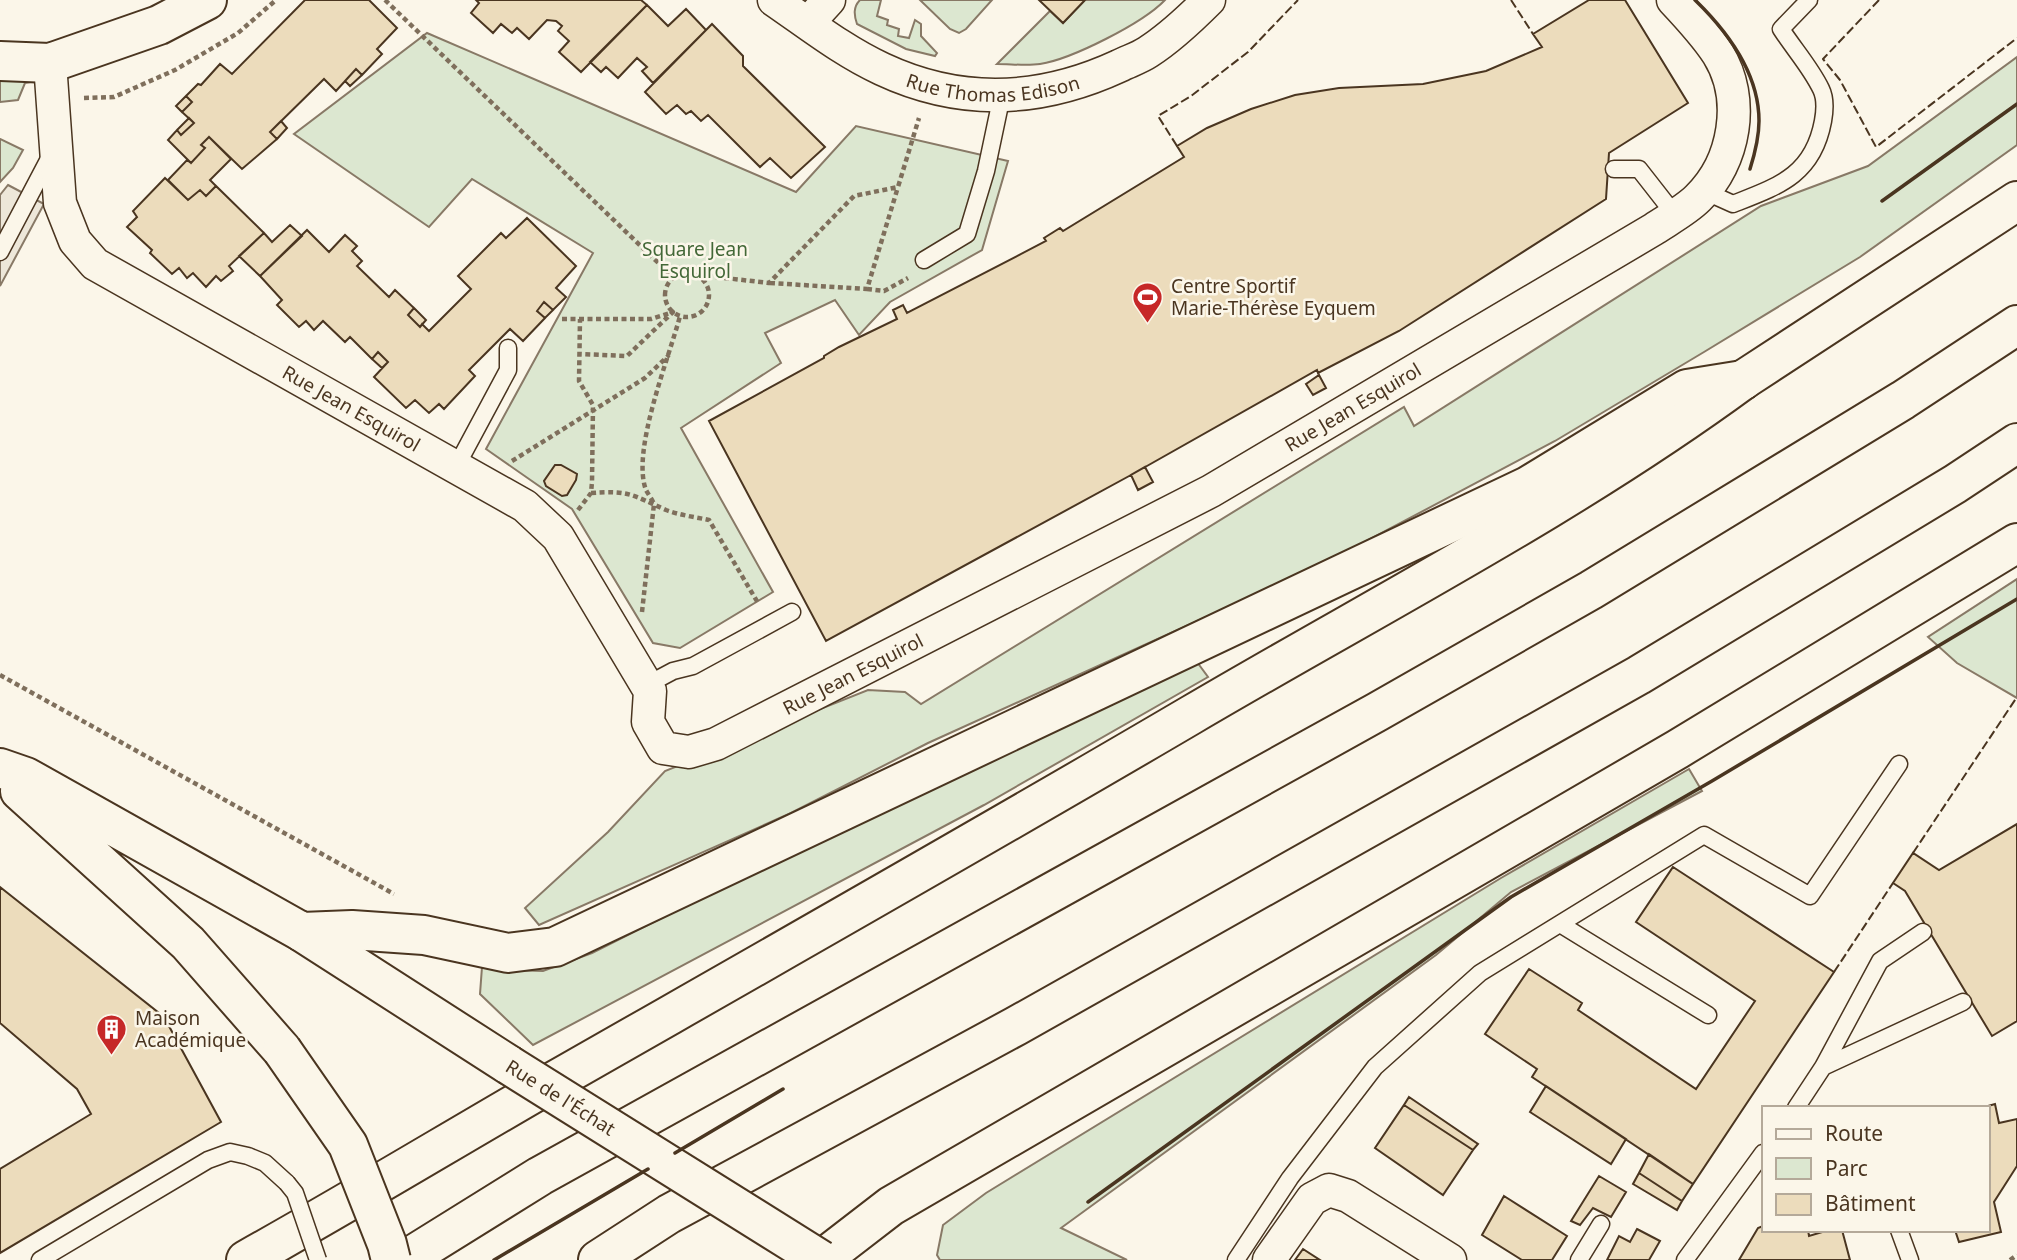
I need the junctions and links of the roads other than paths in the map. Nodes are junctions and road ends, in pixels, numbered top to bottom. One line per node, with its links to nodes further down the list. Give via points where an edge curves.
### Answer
1 (207, 0): 9 (main road, via 159,25)
2 (774, 0): 7 (street, Rue Thomas Edison)
3 (829, 0): 7 (street)
4 (1209, 0): 10 (street, Rue Thomas Edison, via 1148,52 1101,74 1052,91)
5 (1674, 0): 13 (street, Rue Jean Esquirol, via 1719,56 1731,86 1735,115 1729,148)
6 (1809, 0): 13 (lane, via 1782,29 1822,90 1825,107 1820,137 1802,169 1774,188 1732,204)
7 (808, 23): 10 (street, Rue Thomas Edison, via 881,69 928,87)
8 (0, 61): 9 (main road)
9 (50, 63): 11 (street, Rue Jean Esquirol)
10 (1002, 95): 17 (lane, via 967,234)
11 (55, 148): 16 (lane); 22 (street, Rue Jean Esquirol, via 60,203 75,241 95,264)
12 (1614, 169): 15 (lane, via 1639,169)
13 (1704, 191): 15 (street, Rue Jean Esquirol)
14 (2017, 201): 20 (main road)
15 (1675, 215): 25 (street, Rue Jean Esquirol, via 1212,491 716,744 689,752 663,748 648,722)
16 (0, 252)
17 (924, 260)
18 (2017, 326): 42 (main road, via 1591,590 564,1163)
19 (508, 348): 22 (lane, via 508,370)
20 (1743, 380): 29 (main road, via 1688,389 1528,486 555,947 508,953 424,935); 39 (main road, via 1542,513)
21 (2017, 443): 43 (main road, via 1639,676 1016,1026 669,1214)
22 (456, 467): 25 (street, Rue Jean Esquirol, via 525,506 558,537)
23 (2017, 543): 44 (main road, via 1678,749 903,1199)
24 (792, 612): 25 (lane, via 693,666 673,671)
25 (650, 691)
26 (1899, 764): 28 (lane, via 1810,896 1704,835)
27 (0, 771): 29 (main road, Rue de l'Échat, via 26,778); 41 (main road, bridge, via 188,943 282,1050 348,1145)
28 (1560, 924): 32 (lane); 45 (lane, via 1480,973 1375,1067 1290,1178)
29 (302, 932): 44 (main road, Rue de l'Échat, bridge)
30 (1923, 932): 33 (lane, via 1880,961)
31 (1963, 1002): 33 (lane)
32 (1708, 1015)
33 (1823, 1067): 34 (lane)
34 (1799, 1106)
35 (1762, 1154): 49 (lane)
36 (1601, 1224): 48 (lane)
37 (1900, 1232): 50 (lane)
38 (40, 1260): 40 (lane, bridge, via 208,1160 230,1152 265,1163 287,1183 295,1193)
39 (246, 1260)
40 (318, 1260)
41 (391, 1260)
42 (405, 1260)
43 (598, 1260)
44 (821, 1260)
45 (1236, 1260)
46 (1269, 1260): 47 (street, via 1312,1199 1329,1190 1348,1196)
47 (1450, 1260)
48 (1579, 1260)
49 (1685, 1260)
50 (1910, 1260)

